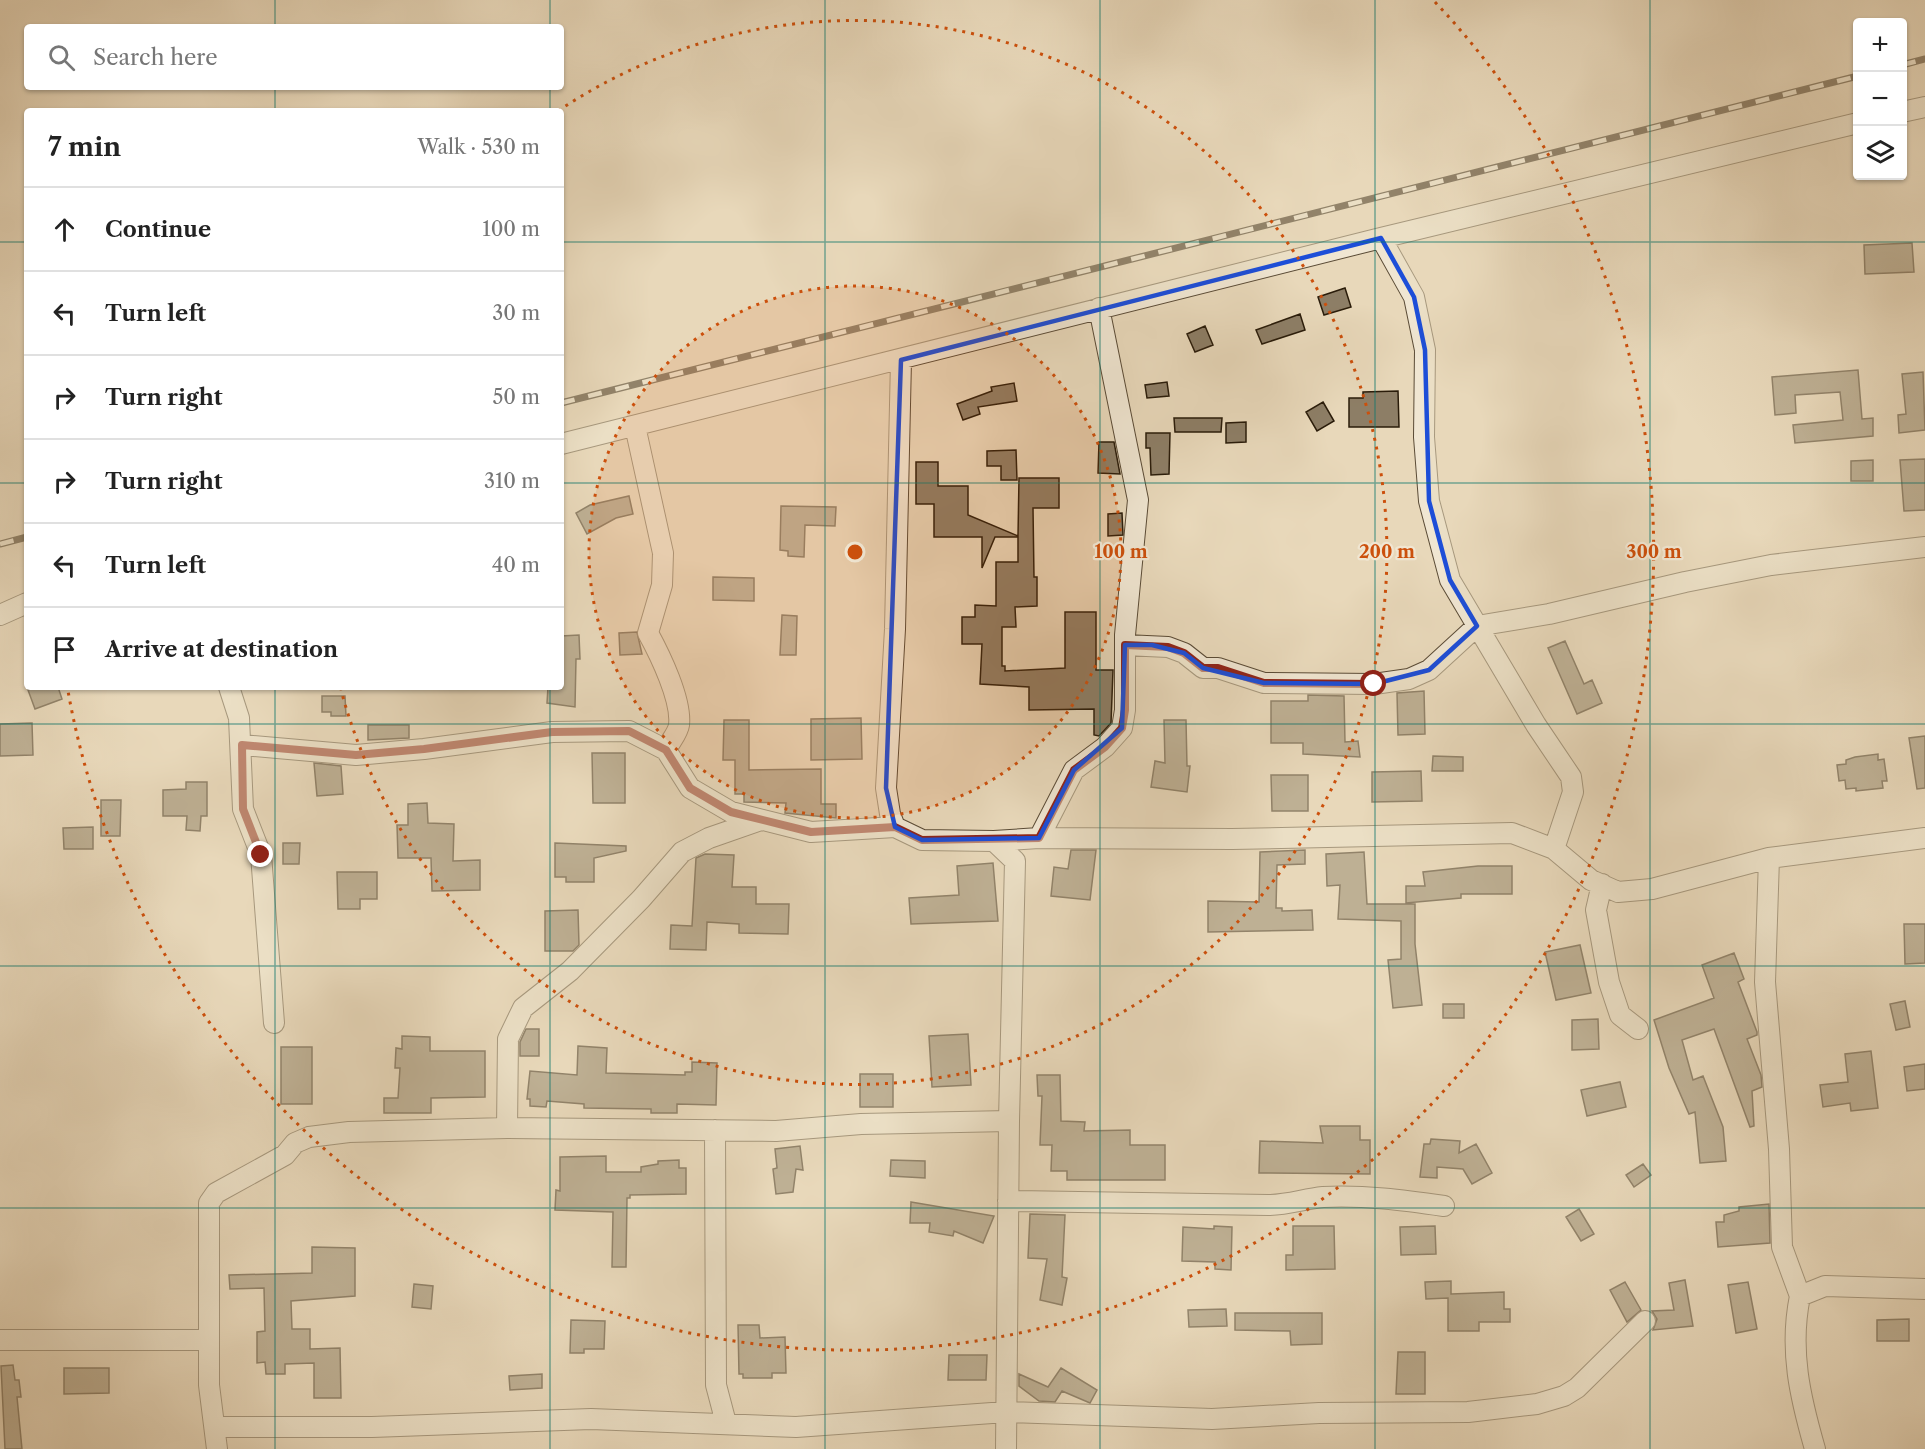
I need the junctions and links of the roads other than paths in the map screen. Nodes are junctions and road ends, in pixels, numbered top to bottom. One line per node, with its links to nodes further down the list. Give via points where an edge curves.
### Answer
1 (1925, 107): 2 (street)
2 (1907, 111)
3 (1853, 124): 4 (street)
4 (1381, 238): 5 (street); 12 (street, via 1414,297 1425,350 1424,437 1430,501 1450,580)
5 (1099, 308): 6 (street); 13 (street, via 1138,500)
6 (901, 360): 7 (street); 18 (street, via 895,629 886,789)
7 (635, 426): 8 (street); 16 (street, via 663,553 662,585 648,633 673,687 679,726)
8 (564, 443)
9 (1925, 547): 12 (street, via 1771,565)
10 (24, 604): 11 (street)
11 (0, 615)
12 (1477, 626): 13 (street, via 1429,670 1408,679 1374,684 1264,683 1218,668 1203,668 1184,653 1168,647); 22 (street, via 1571,777 1573,792)
13 (1125, 645): 19 (street, via 1122,728 1105,747 1074,770)
14 (231, 690): 15 (street)
15 (242, 745): 16 (street, via 356,755 552,732 629,731); 25 (street, via 243,809 261,855)
16 (666, 750): 17 (street, via 690,788 731,812)
17 (761, 820): 18 (street, via 811,832); 28 (street, via 682,852 570,971 523,1008 508,1039)
18 (895, 827): 21 (street, via 922,840)
19 (1039, 838): 21 (street); 22 (street, via 1232,839 1512,833)
20 (1925, 838): 23 (street)
21 (994, 841): 27 (street, via 1015,861)
22 (1554, 849): 24 (street, via 1591,880)
23 (1769, 858): 24 (street, via 1652,889 1618,891); 33 (street, via 1765,982 1779,1149 1782,1247)
24 (1602, 884): 26 (street, via 1596,910 1609,982 1620,1015)
25 (274, 1023)
26 (1638, 1029)
27 (1009, 1121): 29 (street); 30 (street)
28 (507, 1128): 29 (street); 36 (street, via 349,1132 309,1137 295,1143 285,1155 216,1193 209,1203 207,1220)
29 (715, 1130): 38 (street, via 716,1385)
30 (1008, 1201): 31 (street, via 1268,1205 1320,1197 1357,1197); 37 (street)
31 (1444, 1206)
32 (1925, 1288): 33 (street, via 1825,1286)
33 (1800, 1296): 42 (street, via 1795,1323 1795,1364)
34 (1645, 1321): 37 (street, via 1577,1388 1537,1404 1468,1412 1319,1413 1212,1419)
35 (0, 1340): 36 (street)
36 (209, 1341): 39 (street, via 209,1385)
37 (1006, 1412): 38 (street, via 796,1427); 41 (street)
38 (726, 1423): 39 (street, via 591,1419 372,1427)
39 (215, 1427): 40 (street)
40 (217, 1449)
41 (1006, 1449)
42 (1815, 1449)

